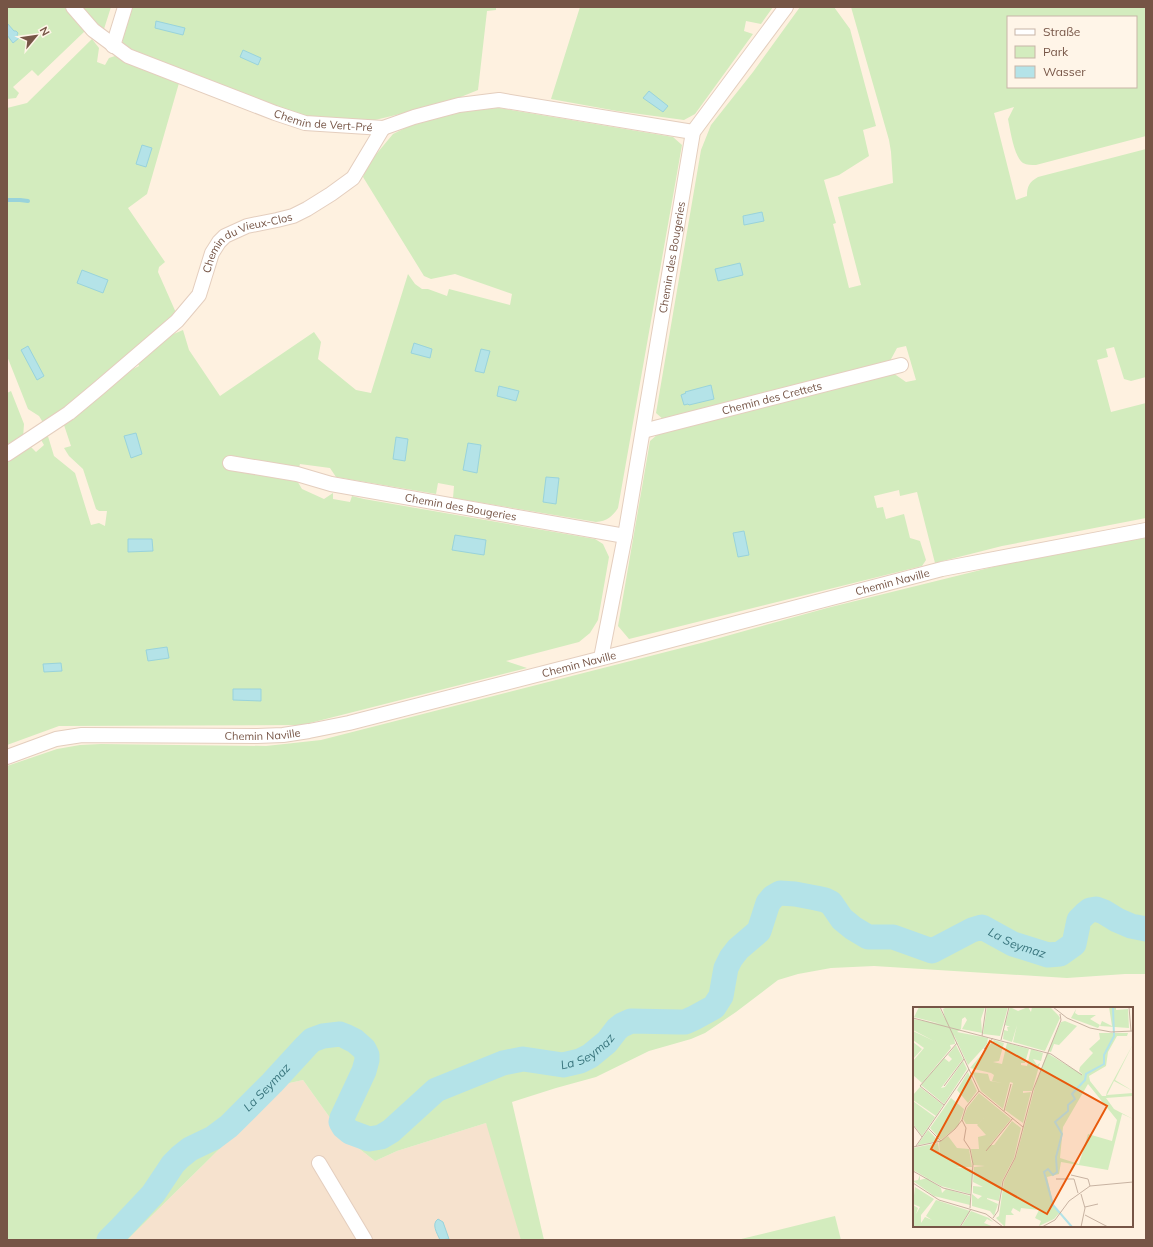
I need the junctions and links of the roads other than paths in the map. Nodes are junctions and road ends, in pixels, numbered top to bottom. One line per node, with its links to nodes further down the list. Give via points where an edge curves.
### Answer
1 (73, 7): 4 (street, Chemin de Vert-Pré, via 93,30)
2 (125, 7): 4 (street)
3 (786, 7): 6 (street, Chemin des Bougeries)
4 (113, 46): 5 (street, Chemin de Vert-Pré, via 128,56 305,123)
5 (383, 128): 6 (street, Chemin de Vert-Pré, via 459,104 499,100); 9 (street, Chemin du Vieux-Clos, via 353,178 331,194 292,216 247,226 225,236 212,253 199,295 177,321 75,408)
6 (693, 132): 8 (street, Chemin des Bougeries)
7 (901, 365): 8 (street, Chemin des Crettets)
8 (643, 431): 12 (street, Chemin des Bougeries)
9 (7, 454)
10 (230, 463): 12 (street, Chemin des Bougeries, via 297,474 331,484)
11 (1146, 530): 13 (street, Chemin Naville, via 942,569)
12 (625, 536): 13 (street, Chemin des Bougeries)
13 (602, 658): 14 (street, Chemin Naville, via 309,731 250,736 82,735 56,739)
14 (7, 757)
15 (319, 1163): 16 (street)
16 (365, 1240)

